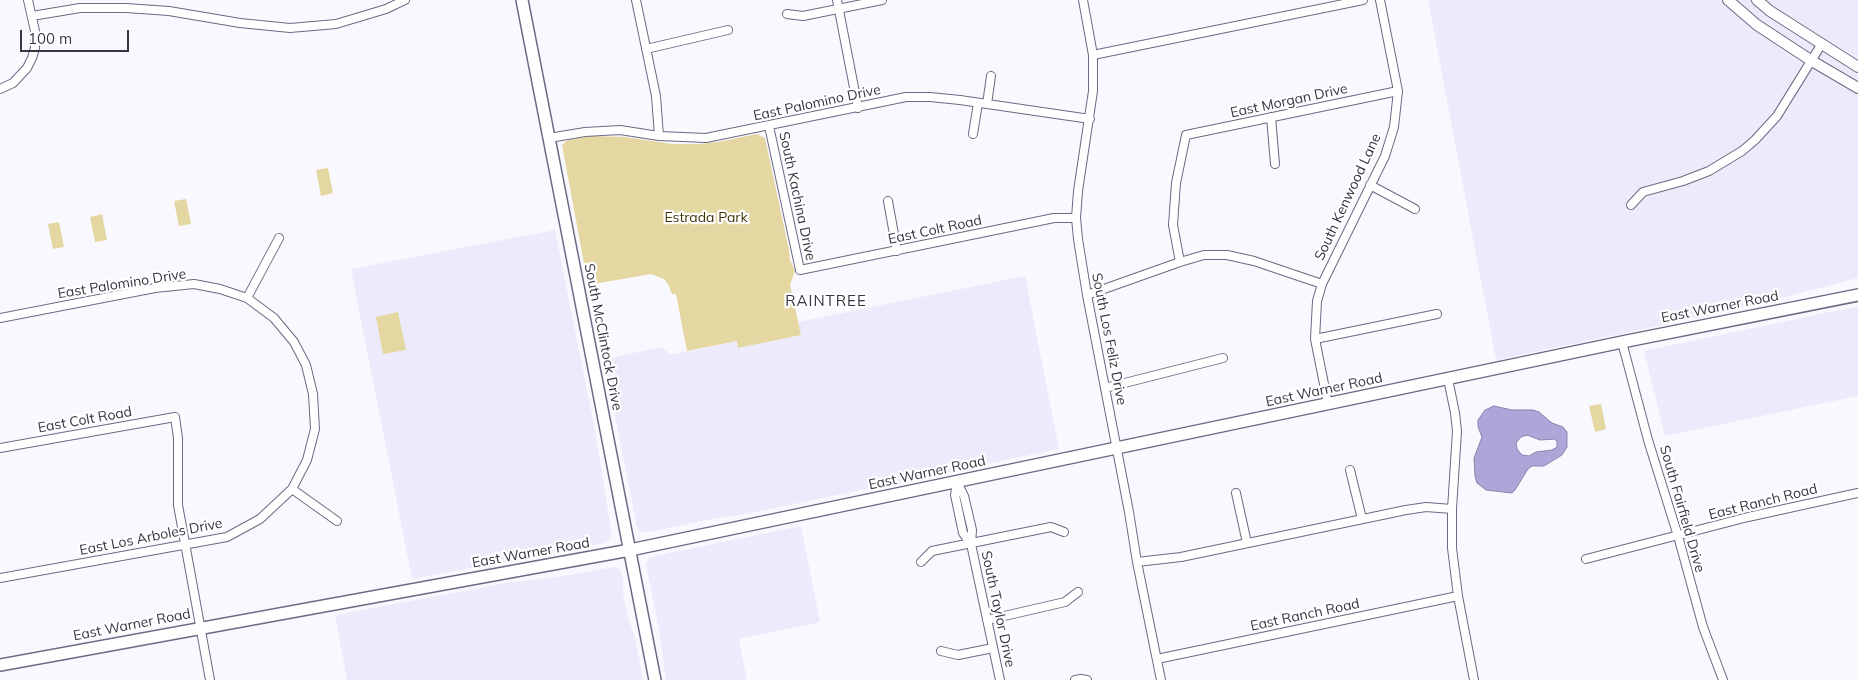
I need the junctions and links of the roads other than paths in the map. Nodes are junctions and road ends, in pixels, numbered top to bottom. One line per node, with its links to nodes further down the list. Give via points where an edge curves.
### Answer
1 (28, 0): 13 (street)
2 (406, 0): 13 (street, via 336,24 290,28 126,8 80,8)
3 (522, 0): 32 (main road, South McClintock Drive)
4 (636, 0): 16 (street)
5 (882, 0): 11 (street)
6 (1083, 0): 17 (street, South Los Feliz Drive)
7 (1363, 0): 17 (street)
8 (1380, 0): 23 (street, South Kenwood Lane)
9 (1728, 0): 18 (street, via 1757,25)
10 (1757, 0): 15 (street)
11 (838, 4): 12 (street, via 803,16); 26 (street)
12 (786, 14)
13 (32, 16): 22 (street, via 35,31 32,58 13,84)
14 (728, 30): 16 (street)
15 (1822, 45): 18 (street); 19 (street)
16 (646, 49): 31 (street, via 656,96)
17 (1093, 55): 28 (street, South Los Feliz Drive)
18 (1812, 61): 21 (street); 36 (street, via 1777,116 1742,151 1709,171 1643,192)
19 (1858, 68)
20 (991, 76): 25 (street)
21 (1858, 88)
22 (0, 89)
23 (1398, 91): 27 (street, East Morgan Drive); 34 (street, South Kenwood Lane, via 1394,127 1385,156)
24 (978, 103): 25 (street, East Palomino Drive); 26 (street, East Palomino Drive, via 930,97 906,98); 30 (street)
25 (987, 104): 28 (street, East Palomino Drive)
26 (858, 108): 29 (street, East Palomino Drive)
27 (1271, 117): 33 (street); 41 (street, East Morgan Drive, via 1186,135 1176,184 1173,224)
28 (1090, 119): 38 (street, South Los Feliz Drive)
29 (769, 126): 31 (street, East Palomino Drive, via 706,138); 42 (street, South Kachina Drive)
30 (973, 134)
31 (659, 136): 32 (street, East Palomino Drive, via 620,130)
32 (549, 138): 72 (main road, South McClintock Drive)
33 (1275, 164)
34 (1370, 185): 37 (street); 43 (street, South Kenwood Lane)
35 (888, 200): 40 (street)
36 (1631, 205)
37 (1415, 209)
38 (1076, 218): 40 (street, East Colt Road, via 1054,218); 45 (street, South Los Feliz Drive)
39 (279, 238): 47 (street)
40 (897, 251): 42 (street, East Colt Road)
41 (1180, 262): 43 (street, via 1204,255 1227,255); 45 (street)
42 (800, 270)
43 (1322, 284): 51 (street, South Kenwood Lane, via 1317,301)
44 (1858, 287): 48 (main road)
45 (1087, 295): 55 (street, South Los Feliz Drive)
46 (1858, 295): 48 (main road, East Warner Road)
47 (247, 298): 50 (street, East Palomino Drive, via 194,284 155,288); 61 (street, East Palomino Drive, via 274,318 294,342 306,365 313,394 316,428 307,460)
48 (1834, 300): 52 (main road, East Warner Road)
49 (1438, 314): 51 (street)
50 (0, 318)
51 (1315, 339): 56 (street, South Kenwood Lane)
52 (1622, 342): 54 (main road, East Warner Road); 68 (street, South Fairfield Drive)
53 (1223, 358): 55 (street)
54 (1448, 379): 56 (main road, East Warner Road); 64 (street, via 1457,431)
55 (1105, 388): 58 (street, South Los Feliz Drive)
56 (1328, 404): 58 (main road, East Warner Road)
57 (0, 448): 69 (street, East Colt Road, via 175,417 178,505)
58 (1117, 448): 60 (main road, East Warner Road); 75 (street, South Los Feliz Drive)
59 (1350, 470): 65 (street)
60 (957, 482): 70 (street, South Taylor Drive, via 964,496 972,530); 72 (main road, East Warner Road)
61 (292, 489): 66 (street); 69 (street, East Los Arboles Drive, via 260,519 227,536)
62 (1236, 493): 71 (street)
63 (1858, 493): 68 (street, East Ranch Road)
64 (1452, 509): 65 (street, via 1426,507); 78 (street, via 1452,548)
65 (1362, 519): 71 (street)
66 (337, 521)
67 (1064, 532): 70 (street, via 1051,527)
68 (1678, 536): 73 (street, East Ranch Road); 92 (street, South Fairfield Drive, via 1706,637)
69 (185, 544): 76 (street, East Los Arboles Drive); 80 (street)
70 (971, 544): 74 (street, via 932,551); 79 (street, South Taylor Drive)
71 (1247, 544): 75 (street)
72 (630, 550): 80 (main road, East Warner Road); 86 (main road, South McClintock Drive)
73 (1586, 559)
74 (921, 562)
75 (1137, 562): 83 (street, South Los Feliz Drive)
76 (0, 578)
77 (1078, 592): 79 (street, via 1065,602)
78 (1458, 596): 83 (street, East Ranch Road); 91 (street)
79 (987, 620): 81 (street, South Taylor Drive)
80 (200, 628): 84 (main road, East Warner Road); 85 (street)
81 (993, 648): 82 (street, via 958,655); 87 (street, South Taylor Drive)
82 (940, 651)
83 (1157, 659): 90 (street, South Los Feliz Drive)
84 (0, 665)
85 (210, 680)
86 (655, 680)
87 (1000, 680)
88 (1075, 680): 89 (street)
89 (1087, 680)
90 (1161, 680)
91 (1474, 680)
92 (1723, 680)

